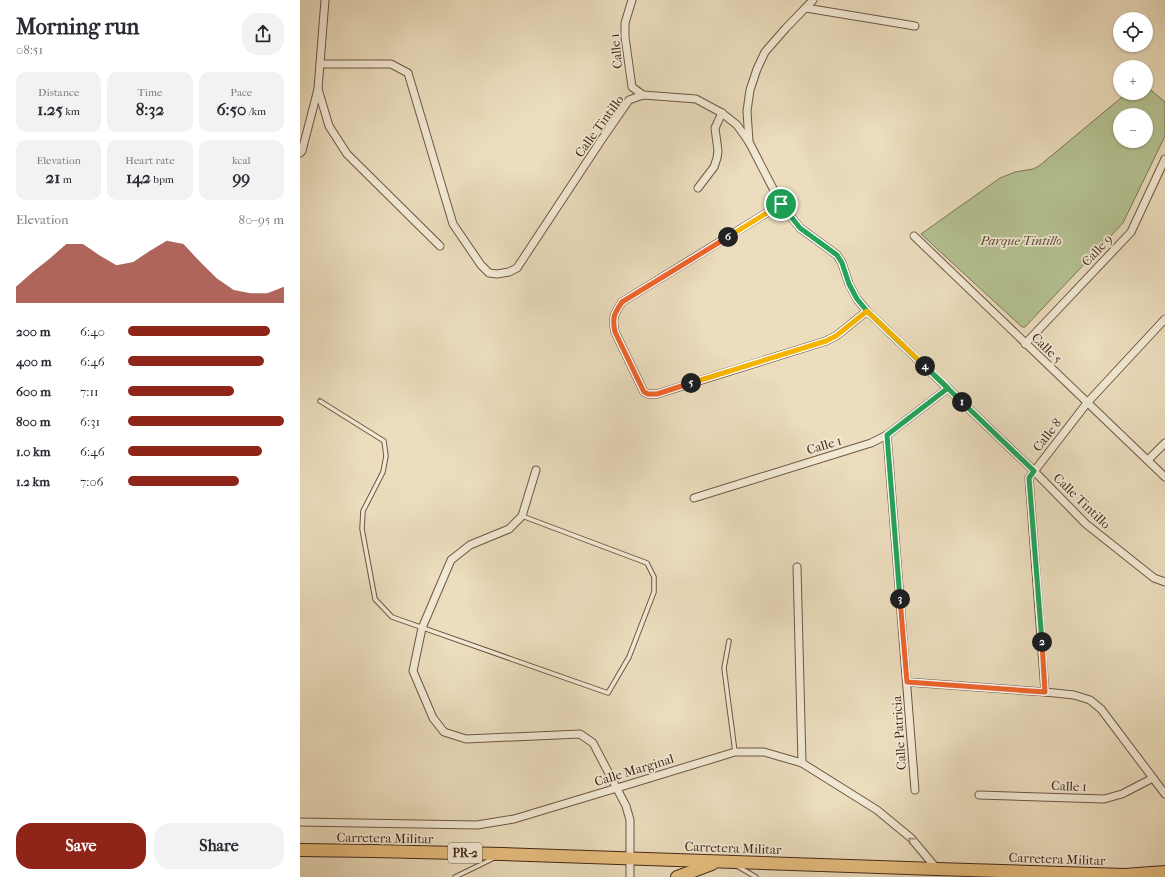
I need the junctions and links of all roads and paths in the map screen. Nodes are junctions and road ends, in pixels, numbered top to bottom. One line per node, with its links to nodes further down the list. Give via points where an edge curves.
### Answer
1 (325, 0): 6 (street)
2 (632, 0): 8 (street, Calle 1, via 625,23 625,37 632,87)
3 (813, 0): 4 (street)
4 (806, 8): 5 (street); 10 (street, via 765,52 757,69 747,111)
5 (915, 26)
6 (320, 64): 7 (street); 8 (street, Calle Tintillo, via 391,64 408,73 453,224 481,265 489,273 498,274 517,268 629,100)
7 (318, 89): 11 (street); 16 (street, via 329,126 347,154)
8 (643, 95): 9 (street, Calle Tintillo, via 696,99)
9 (722, 113): 10 (street, Calle Tintillo, via 737,125); 13 (street, via 715,128 717,158)
10 (749, 142): 14 (street, Calle Tintillo)
11 (300, 153)
12 (1165, 159): 19 (street, Calle 9, via 1131,232)
13 (698, 188)
14 (781, 204): 17 (street, Calle Tintillo, via 800,228 837,255 857,299); 17 (street, via 622,302 614,316 615,332 644,392 657,394 826,341)
15 (914, 236): 19 (street, Calle 5)
16 (440, 246)
17 (867, 311): 20 (street, Calle Tintillo)
18 (1165, 319): 22 (street, Calle 8)
19 (1025, 344): 22 (street, Calle 5)
20 (948, 388): 23 (street, Calle 1); 27 (street, Calle Tintillo)
21 (320, 401): 33 (lane, via 384,441 386,456 383,472 363,511 362,528 374,599 392,617)
22 (1087, 403): 25 (street, Calle 5); 27 (street, Calle 8)
23 (887, 435): 29 (street, Calle 1, via 871,443); 35 (street, Calle Patricia)
24 (1165, 442): 25 (street)
25 (1148, 460): 28 (street, Calle 5)
26 (536, 470): 30 (street)
27 (1034, 471): 32 (street, Calle Tintillo, via 1086,524 1154,578); 36 (street, Calle 8, via 1029,478)
28 (1165, 477)
29 (694, 498)
30 (522, 516): 33 (street, via 509,528 470,545 451,560); 33 (lane, via 647,564 654,577 654,592 629,657 608,693)
31 (797, 567): 38 (street)
32 (1165, 582)
33 (422, 628): 40 (street, via 413,670 433,718 444,732 466,739 580,734 593,743)
34 (729, 641): 37 (lane, via 724,668)
35 (907, 682): 36 (street); 41 (street, Calle Patricia)
36 (1045, 692): 39 (street, via 1074,695 1090,700 1101,709)
37 (735, 752): 38 (street, Calle Marginal, via 764,752); 40 (street, Calle Marginal)
38 (802, 763): 50 (street, Calle Marginal, one-way to 38, via 911,838 877,810)
39 (1153, 778): 42 (street); 43 (street, Calle 1, via 1122,794 1104,799)
40 (618, 788): 44 (street, Calle Marginal, via 514,819 477,825); 47 (street, via 630,820)
41 (915, 790)
42 (1165, 794)
43 (979, 795)
44 (300, 822)
45 (300, 850): 46 (main road, Carretera Militar / PR-2)
46 (502, 854): 47 (main road, Carretera Militar / PR-2); 53 (lane)
47 (630, 859): 48 (main road, Carretera Militar / PR-2); 54 (street)
48 (717, 862): 49 (main road, Carretera Militar / PR-2); 55 (main road)
49 (731, 862): 50 (main road, Carretera Militar / PR-2, via 924,871); 56 (lane)
50 (937, 869): 52 (main road, Carretera Militar / PR-2)
51 (1165, 872): 52 (main road, Carretera Militar / PR-2)
52 (1125, 876)
53 (455, 877)
54 (630, 877)
55 (677, 877)
56 (756, 877)

